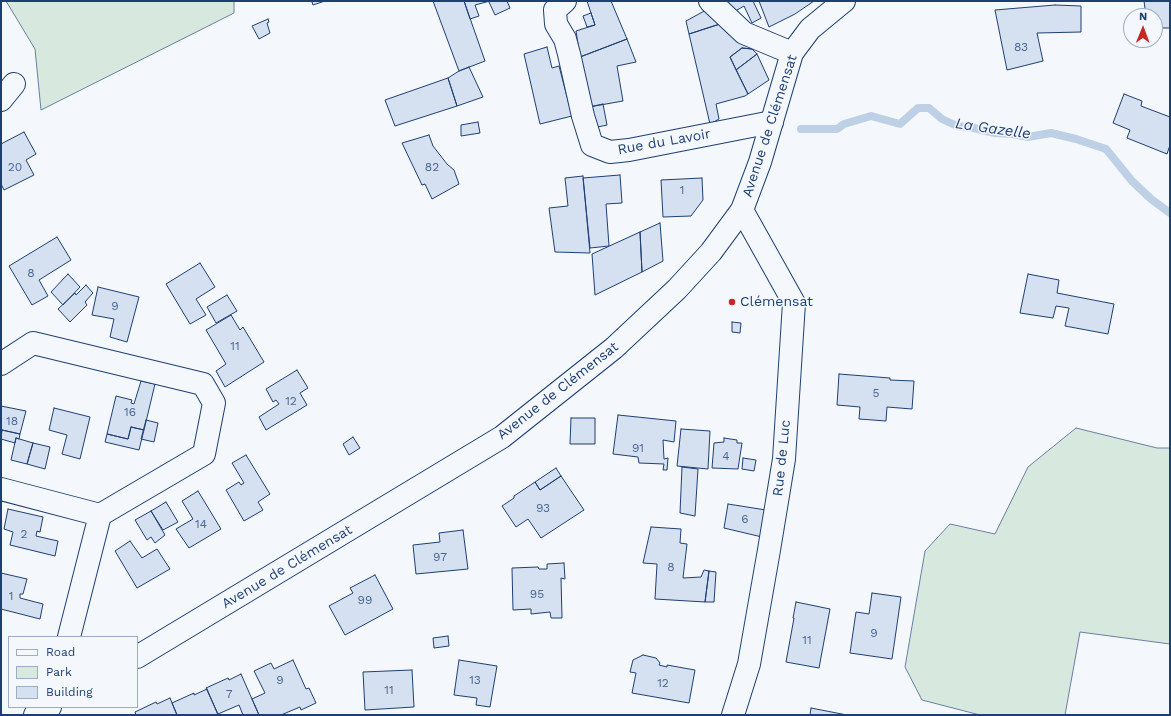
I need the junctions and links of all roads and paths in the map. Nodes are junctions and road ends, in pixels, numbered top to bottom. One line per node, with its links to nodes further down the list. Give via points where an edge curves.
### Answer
1 (565, 1): 5 (street, Rue du Lavoir, via 555,10 556,24 565,39 592,145 610,152 629,150)
2 (710, 1): 4 (street, via 744,33)
3 (844, 1): 4 (street, Avenue de Clémensat, via 810,29)
4 (792, 53): 5 (street, Avenue de Clémensat)
5 (772, 122): 6 (street, Avenue de Clémensat)
6 (742, 210): 11 (street, Avenue de Clémensat, via 711,252 632,332 502,437); 12 (street, Rue de Luc, via 794,303 784,459 749,664)
7 (1, 364): 9 (street, via 33,343 203,384 214,403 204,454)
8 (1, 489): 9 (street)
9 (100, 515): 10 (street)
10 (69, 636)
11 (138, 656)
12 (733, 715)

